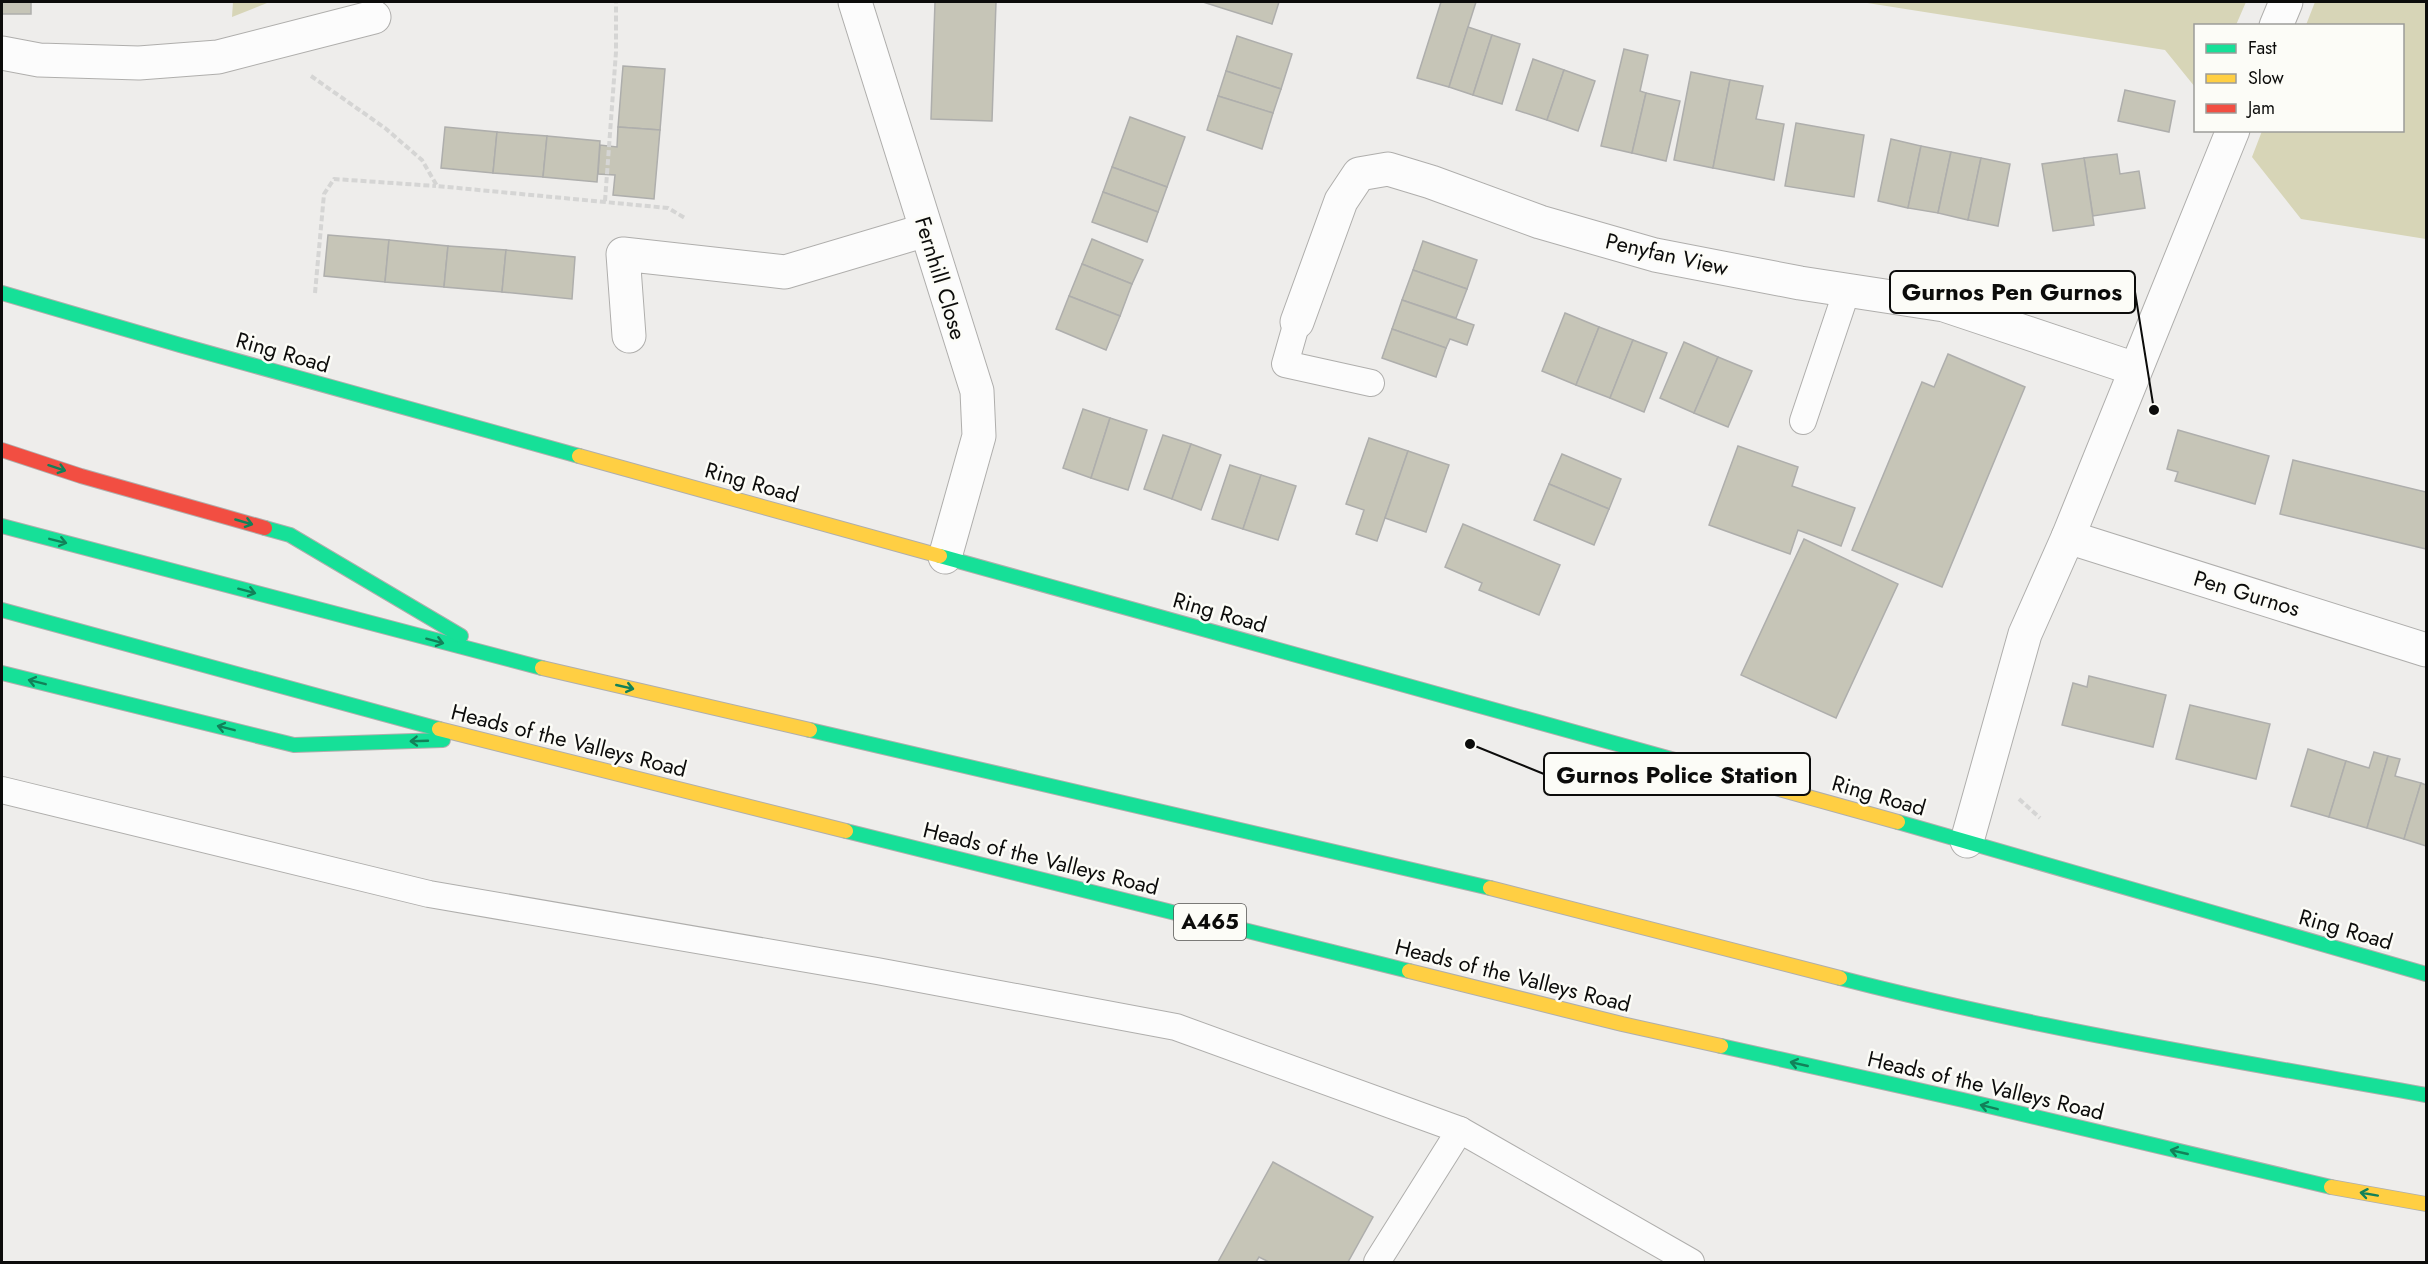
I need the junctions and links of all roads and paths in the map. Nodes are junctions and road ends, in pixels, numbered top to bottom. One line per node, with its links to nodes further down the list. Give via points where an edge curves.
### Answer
1 (616, 2): 10 (path)
2 (855, 2): 11 (street, Fernhill Close)
3 (2286, 2): 5 (street)
4 (374, 17): 6 (street)
5 (2277, 24)
6 (267, 45): 7 (street, via 218,57 139,63 39,60); 9 (path, via 385,128 422,160)
7 (2, 53)
8 (2232, 132): 18 (street)
9 (437, 186): 10 (path); 15 (path, via 334,179 324,194)
10 (605, 201): 12 (path, via 668,208 691,222)
11 (926, 230): 12 (street, via 785,272); 24 (street, Fernhill Close, via 977,391 979,436)
12 (712, 264): 17 (street, via 623,254)
13 (1847, 290): 16 (street, Penyfan View, via 1655,255 1540,222 1388,169 1359,174 1341,201); 18 (street, Penyfan View, via 1944,305); 20 (lane)
14 (2, 293): 24 (main road, Ring Road)
15 (315, 293)
16 (1297, 322): 19 (lane, via 1285,364)
17 (629, 336)
18 (2135, 369): 23 (street)
19 (1371, 383)
20 (1803, 421)
21 (2, 450): 27 (main road, one-way to 27, via 290,535)
22 (2, 526): 27 (main road, one-way to 27)
23 (2068, 537): 26 (street, Pen Gurnos); 31 (street, via 2025,634)
24 (945, 557): 31 (main road, Ring Road)
25 (2, 610): 29 (main road, Heads of the Valleys Road / A465)
26 (2427, 650)
27 (496, 657): 33 (main road, one-way to 33, via 1534,898 1925,1000)
28 (2, 673): 29 (main road, one-way to 28, via 294,745)
29 (477, 739): 35 (main road, Heads of the Valleys Road / A465, one-way to 29, via 2329,1187 1622,1024)
30 (2, 790): 34 (lane, via 429,894 1176,1026)
31 (1967, 841): 32 (main road, Ring Road)
32 (2427, 974)
33 (2427, 1095)
34 (1460, 1130): 36 (lane); 37 (lane)
35 (2427, 1204)
36 (1377, 1263)
37 (1691, 1263)

